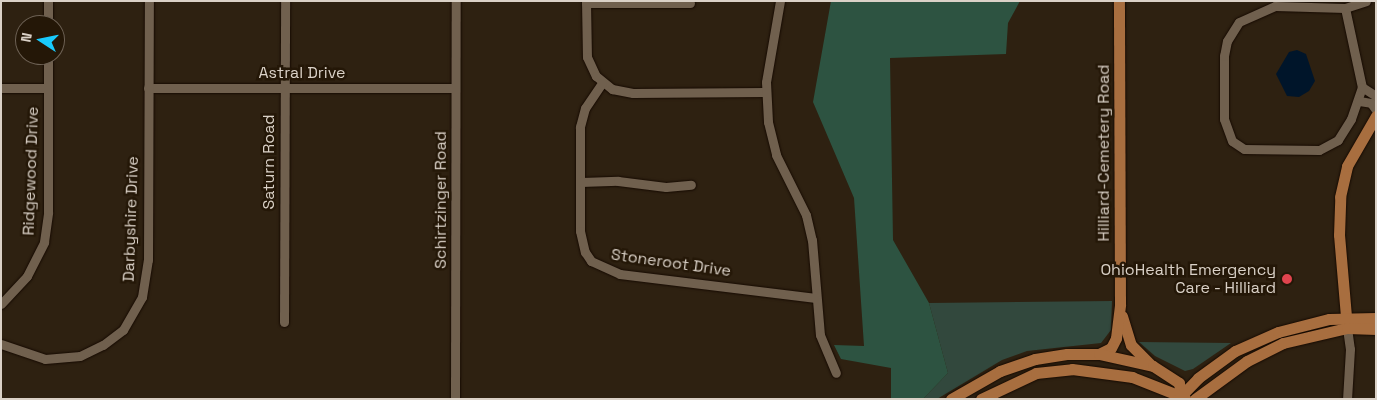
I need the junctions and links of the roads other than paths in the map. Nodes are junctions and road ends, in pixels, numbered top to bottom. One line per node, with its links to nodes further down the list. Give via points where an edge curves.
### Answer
1 (48, 1): 11 (street)
2 (149, 1): 17 (street, Darbyshire Drive)
3 (284, 1): 18 (street, Saturn Road)
4 (456, 1): 19 (street, Schirtzinger Road)
5 (780, 1): 20 (street)
6 (1119, 1): 29 (main road, Hilliard-Cemetery Road)
7 (1366, 1): 10 (street)
8 (586, 2): 9 (street); 13 (street, via 587,57)
9 (690, 3)
10 (1345, 8): 14 (street); 22 (street, via 1275,6 1234,26 1225,47 1226,133 1244,149 1324,149 1338,140)
11 (48, 15)
12 (48, 65): 16 (street, Ridgewood Drive)
13 (602, 83): 20 (street, via 612,89 633,93); 25 (street, Stoneroot Drive, via 581,117)
14 (1362, 87): 21 (street); 22 (street)
15 (1, 88): 16 (street)
16 (48, 88): 28 (street, Ridgewood Drive, via 48,212 44,242 27,276)
17 (148, 88): 18 (street, Astral Drive); 34 (street, Darbyshire Drive, via 148,260 145,285 136,309 113,338 80,356 46,359)
18 (284, 88): 19 (street, Astral Drive); 31 (street, Saturn Road)
19 (455, 88): 40 (street, Schirtzinger Road)
20 (765, 92): 27 (street, via 776,155 806,215 812,240)
21 (1376, 96)
22 (1359, 101): 23 (street, via 1371,103)
23 (1376, 110)
24 (1376, 116): 32 (main road, via 1348,166 1340,197 1339,235)
25 (580, 182): 26 (street, via 618,180 666,187); 27 (street, Stoneroot Drive, via 582,242 585,252 600,268 620,274)
26 (691, 185)
27 (816, 298): 37 (street, via 820,335)
28 (1, 304)
29 (1120, 304): 35 (main road, Hilliard-Cemetery Road, via 1116,338 1111,348); 36 (main road, Hilliard-Cemetery Road, via 1127,337)
30 (1376, 318): 32 (main road)
31 (284, 322)
32 (1346, 322): 33 (main road); 39 (main road, via 1298,325 1235,351); 44 (main road, via 1283,343 1246,361); 45 (street, via 1350,349)
33 (1376, 329)
34 (1, 344)
35 (1099, 354): 36 (main road); 38 (main road, via 1035,359)
36 (1153, 366): 39 (main road, via 1179,383)
37 (836, 373)
38 (978, 383): 41 (main road); 42 (main road)
39 (1182, 397): 43 (main road, via 1132,377 1072,369 1036,373)
40 (455, 399)
41 (951, 399)
42 (975, 399)
43 (981, 399)
44 (1194, 399)
45 (1347, 399)

